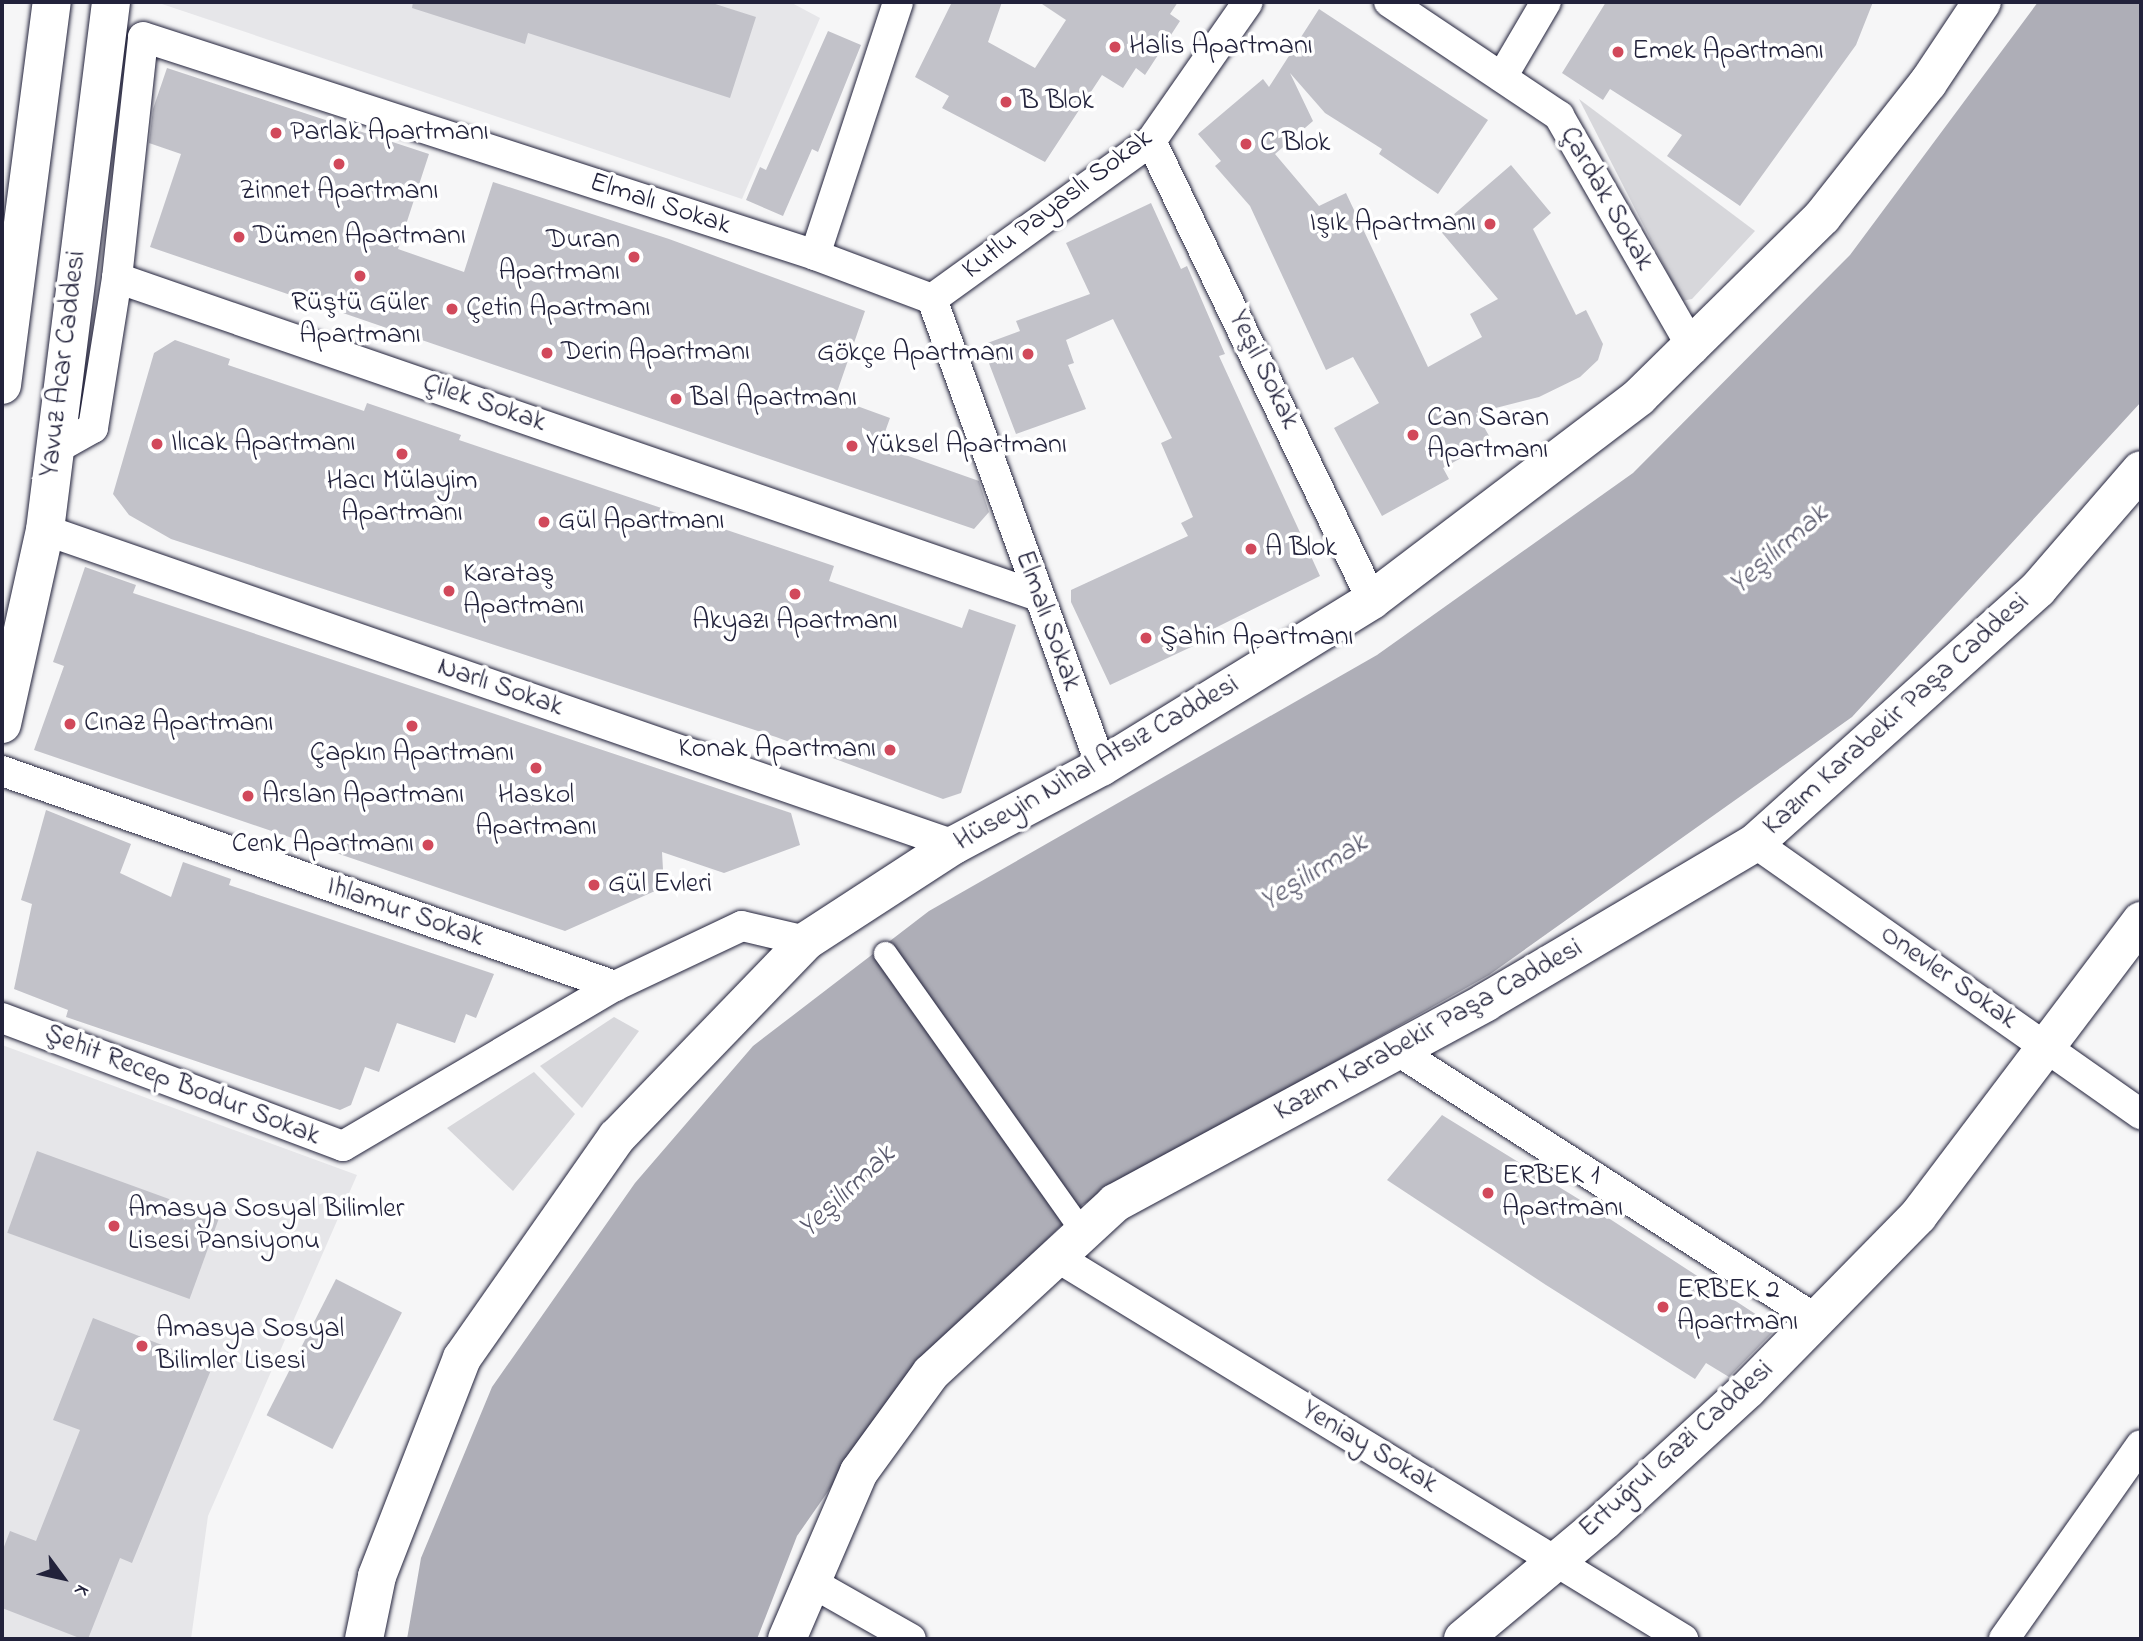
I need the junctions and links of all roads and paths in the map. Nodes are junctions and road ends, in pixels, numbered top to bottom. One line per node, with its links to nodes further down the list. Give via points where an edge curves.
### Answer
1 (52, 2): 14 (street, Yavuz Acar Caddesi)
2 (111, 2): 15 (street, Yavuz Acar Caddesi)
3 (898, 2): 10 (street)
4 (1248, 2): 9 (street, Kutlu Payaslı Sokak)
5 (1389, 2): 8 (street, Çardak Sokak)
6 (1546, 2): 8 (street)
7 (1982, 2): 13 (street, Hüseyin Nihal Atsız Caddesi, via 1928,83 1822,218)
8 (1502, 77): 13 (street, Çardak Sokak, via 1559,116)
9 (1151, 141): 12 (street, Kutlu Payaslı Sokak); 19 (street, Yeşil Sokak)
10 (816, 255): 11 (street, Elmalı Sokak, via 143,37); 12 (street, Elmalı Sokak)
11 (117, 278): 15 (street, via 93,428); 18 (street, Çilek Sokak)
12 (932, 299): 18 (street, Elmalı Sokak)
13 (1693, 349): 19 (street, Hüseyin Nihal Atsız Caddesi, via 1629,405)
14 (2, 385)
15 (52, 451): 17 (street, Yavuz Acar Caddesi)
16 (2141, 470): 23 (street, Kazım Karabekir Paşa Caddesi, via 2038,589)
17 (45, 530): 20 (street, Yavuz Acar Caddesi); 24 (street, Narlı Sokak)
18 (1038, 596): 21 (street, Elmalı Sokak)
19 (1372, 600): 21 (street, Hüseyin Nihal Atsız Caddesi)
20 (2, 724)
21 (1101, 767): 24 (street, Hüseyin Nihal Atsız Caddesi)
22 (2, 771): 28 (street, Ihlamur Sokak)
23 (1755, 843): 30 (street, Onevler Sokak); 31 (street, Kazım Karabekir Paşa Caddesi)
24 (954, 845): 26 (street, Hüseyin Nihal Atsız Caddesi)
25 (2141, 921): 30 (street, Ertuğrul Gazi Caddesi)
26 (806, 941): 28 (street, via 742,926); 38 (street, Hüseyin Nihal Atsız Caddesi, via 617,1137 461,1358 377,1576)
27 (885, 953): 33 (street)
28 (615, 986): 29 (street, Şehit Recep Bodur Sokak, via 343,1146)
29 (2, 1018)
30 (2048, 1048): 32 (street, Onevler Sokak); 34 (street, Ertuğrul Gazi Caddesi, via 1918,1216)
31 (1398, 1051): 33 (street, Kazım Karabekir Paşa Caddesi, via 1115,1203); 34 (street)
32 (2141, 1114)
33 (1069, 1245): 36 (street, Yeniay Sokak); 37 (street, Kazım Karabekir Paşa Caddesi, via 931,1373 859,1472)
34 (1817, 1320): 36 (street, Ertuğrul Gazi Caddesi, via 1738,1399)
35 (2141, 1445): 43 (street)
36 (1553, 1560): 41 (street, Ertuğrul Gazi Caddesi); 42 (street, Yeniay Sokak)
37 (809, 1581): 39 (street, Kazım Karabekir Paşa Caddesi); 40 (street)
38 (364, 1639)
39 (787, 1639)
40 (911, 1639)
41 (1462, 1639)
42 (1683, 1639)
43 (2004, 1639)

